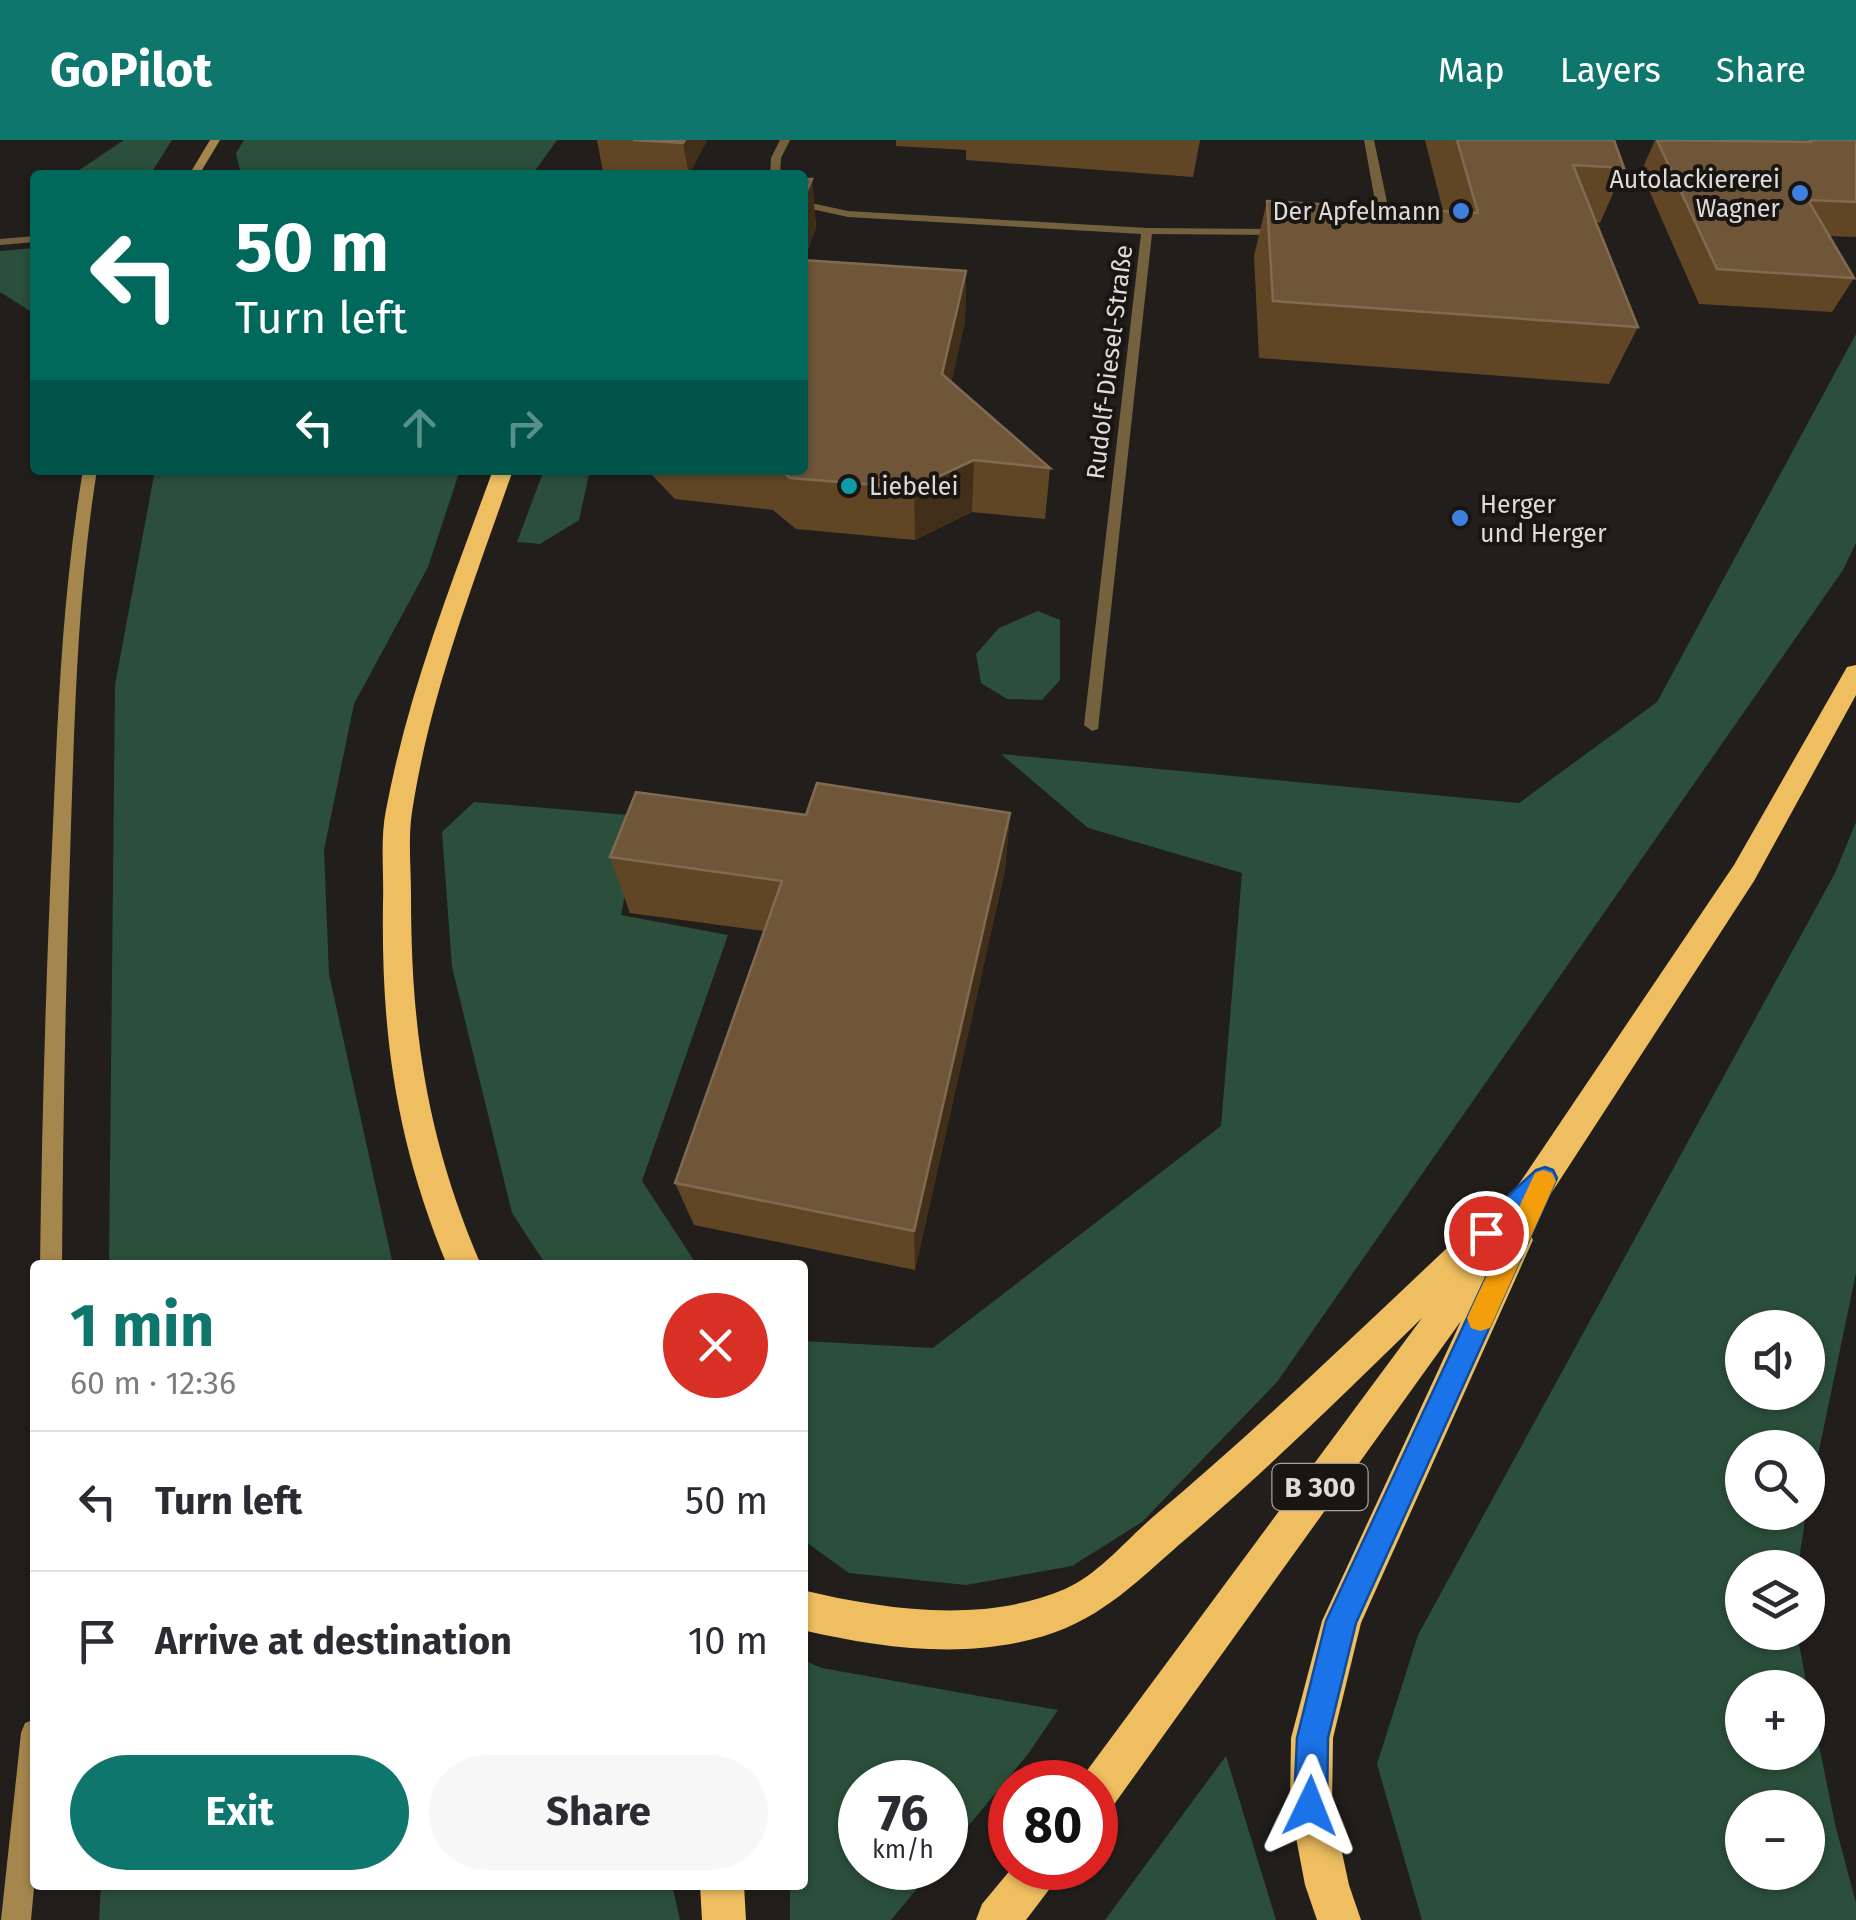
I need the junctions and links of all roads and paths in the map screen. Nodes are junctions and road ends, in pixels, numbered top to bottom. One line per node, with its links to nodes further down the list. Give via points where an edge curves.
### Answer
1 (215, 140): 4 (main road)
2 (786, 140): 5 (street)
3 (1368, 140): 7 (street, via 1381,202)
4 (197, 170)
5 (775, 170)
6 (808, 205): 8 (street, Rudolf-Diesel-Straße, via 848,214)
7 (1343, 226)
8 (1147, 231): 9 (street); 15 (street, Rudolf-Diesel-Straße)
9 (1295, 232)
10 (30, 239): 11 (street)
11 (0, 242)
12 (89, 475): 17 (main road, via 66,704)
13 (501, 475): 18 (highway, via 428,680 398,815 397,952 408,1089 437,1201)
14 (1856, 674): 16 (highway, B 300, via 1744,873)
15 (1092, 724)
16 (1545, 1178): 19 (highway, via 1196,1506 1080,1603 1010,1625 936,1630 870,1626); 20 (highway, B 300); 27 (highway, via 1342,1621 1312,1738 1310,1806)
17 (51, 1260)
18 (462, 1260)
19 (808, 1611)
20 (1118, 1763)
21 (30, 1781): 24 (main road)
22 (722, 1890): 25 (highway)
23 (1021, 1890): 26 (highway)
24 (16, 1920)
25 (724, 1920)
26 (998, 1920)
27 (1340, 1920)

